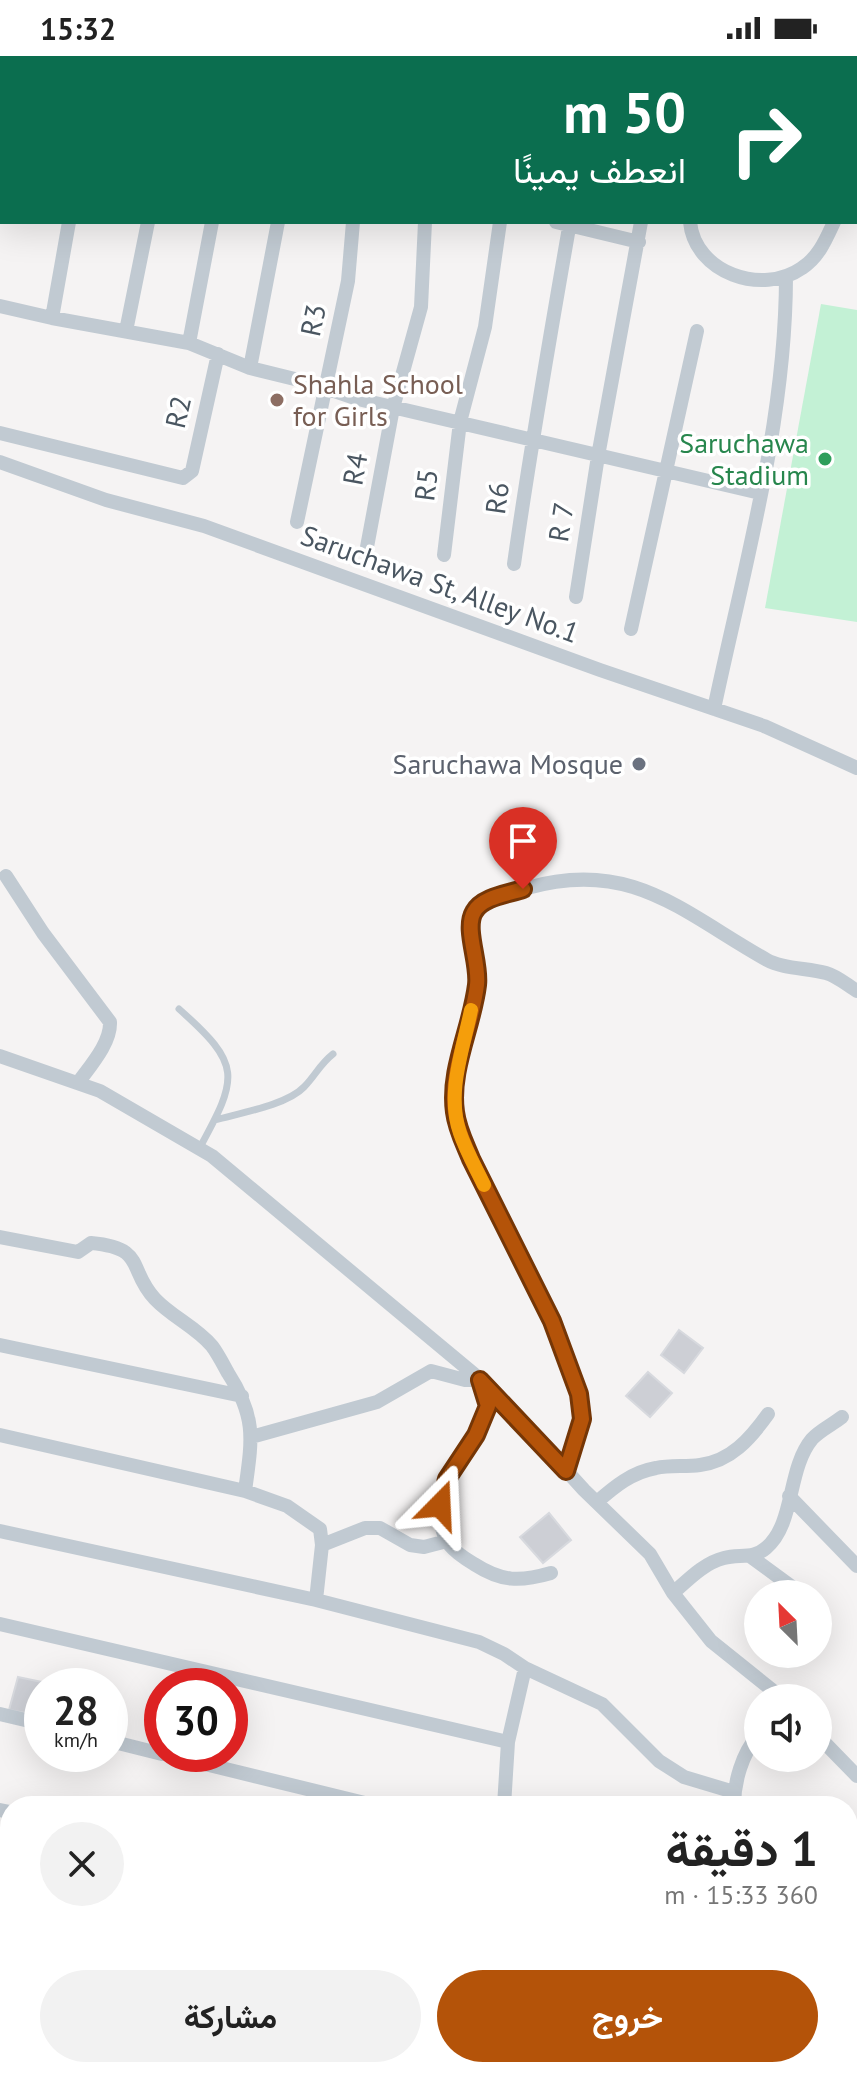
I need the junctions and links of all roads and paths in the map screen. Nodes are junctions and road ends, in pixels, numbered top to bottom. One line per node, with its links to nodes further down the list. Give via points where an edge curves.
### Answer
1 (69, 224): 16 (street)
2 (148, 224): 17 (street)
3 (212, 224): 19 (street)
4 (278, 224): 21 (street)
5 (353, 224): 22 (street, R3, via 348,281)
6 (425, 224): 23 (street, R4, via 421,307)
7 (500, 224): 24 (street, R5, via 485,327)
8 (565, 224): 26 (street, R6, via 551,346)
9 (569, 224): 13 (street)
10 (641, 224): 13 (street, R 7)
11 (690, 224): 14 (street, via 696,246 722,270 754,279)
12 (833, 224): 14 (street, via 815,256)
13 (639, 242): 27 (street, R 7)
14 (786, 276): 30 (street, via 778,394)
15 (0, 306): 16 (street)
16 (52, 318): 17 (street)
17 (126, 331): 19 (street)
18 (697, 331): 29 (street)
19 (189, 343): 20 (street)
20 (218, 354): 21 (street); 25 (street, R2, via 192,471 183,478)
21 (250, 368): 22 (street)
22 (324, 388): 23 (street); 31 (street, R3)
23 (393, 408): 24 (street); 32 (street, R4)
24 (460, 422): 26 (street); 33 (street, R5)
25 (0, 433)
26 (532, 439): 27 (street); 34 (street, R6)
27 (598, 456): 29 (street); 35 (street, R 7)
28 (0, 462): 37 (street, Saruchawa St, Alley No.1, via 106,500 204,526)
29 (666, 473): 30 (street); 36 (street)
30 (760, 493): 37 (street)
31 (297, 522)
32 (367, 547)
33 (444, 555)
34 (514, 564)
35 (576, 597)
36 (631, 629)
37 (714, 709): 38 (street, Saruchawa St, Alley No.1, via 790,736)
38 (857, 768)
39 (6, 876): 44 (street, via 110,1022 102,1047)
40 (857, 991): 55 (street, via 830,974 770,962 655,893 606,880 552,881 476,907 469,921 477,983 455,1083 455,1111 459,1132 552,1321 579,1394 582,1419)
41 (179, 1009): 45 (lane, via 211,1038 229,1069)
42 (333, 1054): 45 (lane, via 289,1098)
43 (0, 1056): 44 (street)
44 (78, 1083): 46 (street)
45 (215, 1120): 46 (lane)
46 (199, 1149): 49 (street)
47 (0, 1237): 50 (street, via 78,1252 91,1243 123,1250 152,1296 212,1347)
48 (0, 1345): 50 (street)
49 (480, 1380): 54 (street, via 431,1371 377,1402); 55 (street); 60 (street, via 488,1406 447,1479 440,1505)
50 (242, 1396): 54 (street)
51 (768, 1414): 58 (street, via 749,1441 723,1459 654,1468 632,1476)
52 (842, 1417): 57 (street, via 812,1439)
53 (0, 1435): 56 (street)
54 (251, 1437): 56 (street)
55 (566, 1471): 58 (street)
56 (245, 1491): 61 (street, via 309,1519 320,1529)
57 (789, 1496): 62 (street, via 781,1527 767,1548); 63 (street)
58 (597, 1502): 66 (street, via 650,1554)
59 (0, 1531): 67 (street)
60 (447, 1541): 61 (street, via 410,1545 380,1528 365,1528); 64 (street, via 453,1551 507,1579)
61 (322, 1545): 67 (street)
62 (750, 1556): 65 (street); 66 (street, via 725,1558 702,1568)
63 (857, 1566)
64 (551, 1573)
65 (782, 1580)
66 (673, 1593): 70 (street, via 711,1641)
67 (316, 1600): 69 (street, via 479,1642)
68 (0, 1624): 73 (street)
69 (525, 1668): 73 (street); 80 (street, via 602,1704 659,1761)
70 (765, 1684)
71 (0, 1714): 72 (street)
72 (24, 1720)
73 (508, 1742): 79 (street)
74 (832, 1750): 77 (street)
75 (744, 1761): 81 (street)
76 (237, 1772): 78 (street)
77 (857, 1776)
78 (336, 1796)
79 (505, 1796)
80 (727, 1796)
81 (735, 1796)

